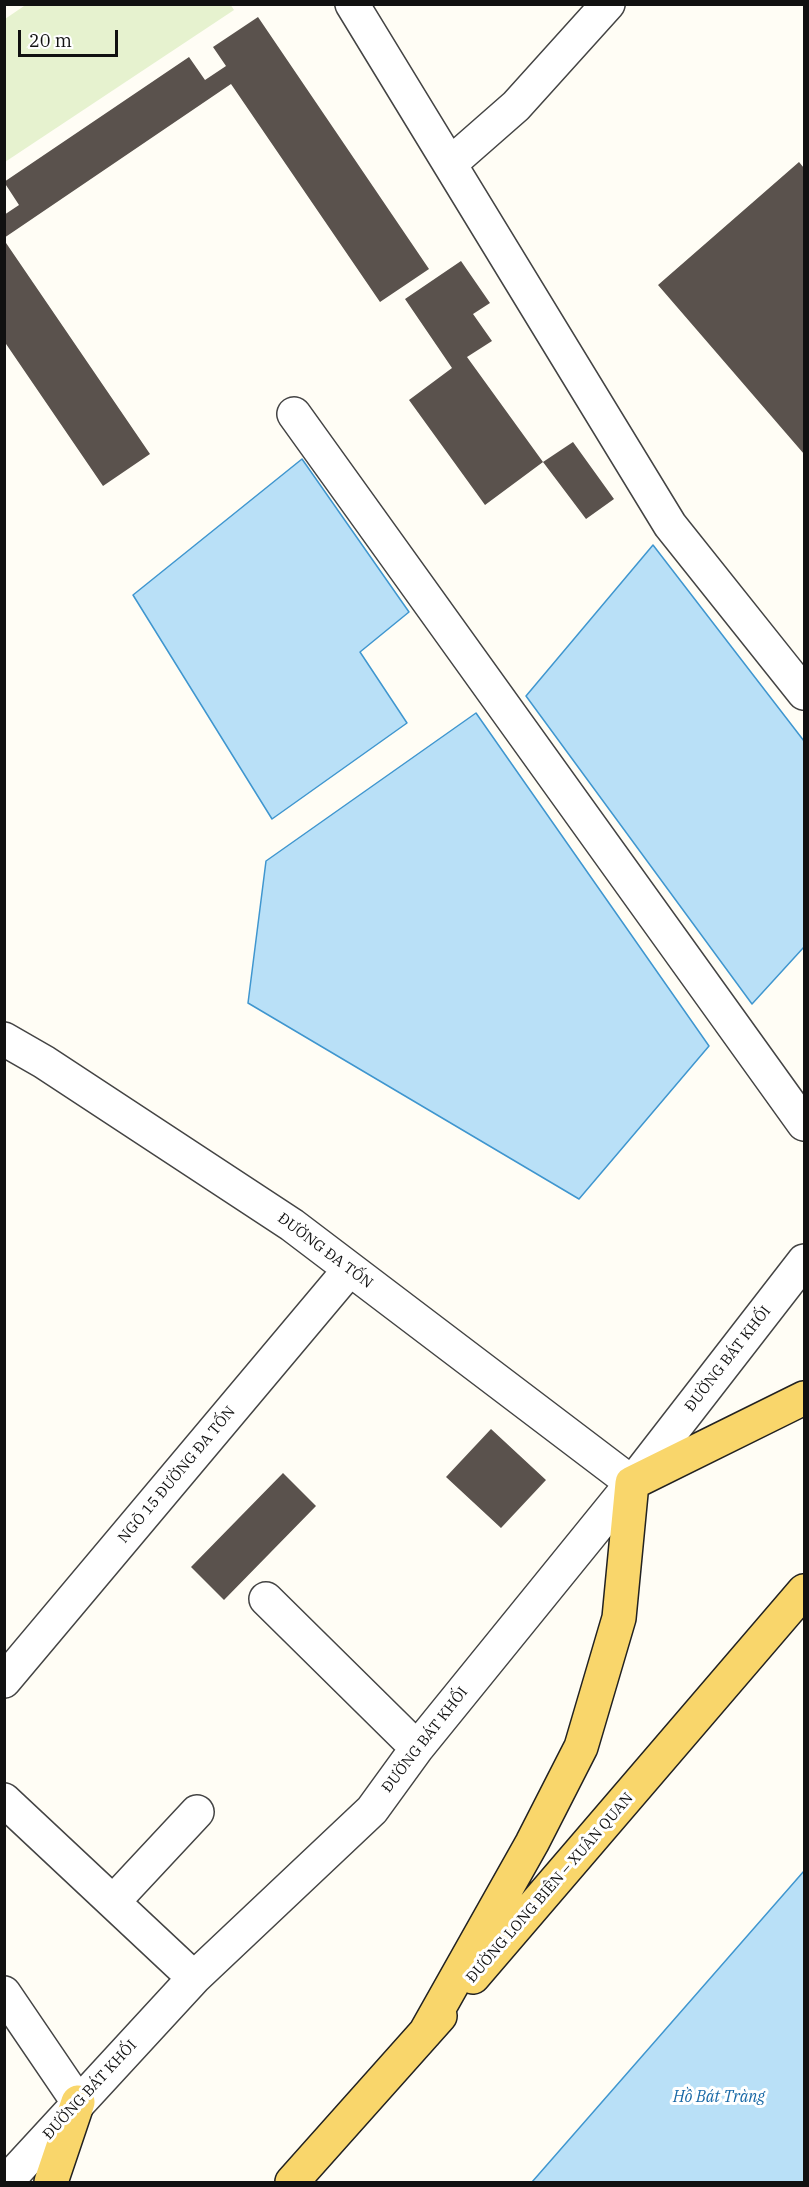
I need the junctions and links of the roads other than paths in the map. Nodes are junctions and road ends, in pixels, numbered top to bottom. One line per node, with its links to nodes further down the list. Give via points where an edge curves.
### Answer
1 (352, 4): 3 (street)
2 (593, 11): 3 (street, via 516,106)
3 (451, 163): 5 (street, via 670,525)
4 (294, 414): 7 (street)
5 (804, 693)
6 (4, 1039): 9 (street, ĐƯỜNG ĐA TỐN, via 204,1166)
7 (804, 1124)
8 (804, 1261): 11 (street, ĐƯỜNG BÁT KHỐI)
9 (350, 1269): 11 (street, ĐƯỜNG ĐA TỐN); 14 (street, NGÕ 15 ĐƯỜNG ĐA TỐN)
10 (804, 1398): 11 (main road)
11 (632, 1483): 15 (street, ĐƯỜNG BÁT KHỐI); 21 (main road, via 619,1618 581,1747)
12 (804, 1591): 21 (main road, ĐƯỜNG LONG BIÊN – XUÂN QUAN)
13 (266, 1599): 15 (street)
14 (4, 1681)
15 (417, 1748): 19 (street, ĐƯỜNG BÁT KHỐI, via 372,1810)
16 (4, 1800): 18 (street)
17 (197, 1812): 18 (street)
18 (114, 1902): 19 (street)
19 (194, 1978): 22 (street, ĐƯỜNG BÁT KHỐI)
20 (4, 1993): 22 (street)
21 (425, 2033): 25 (main road, ĐƯỜNG LONG BIÊN – XUÂN QUAN)
22 (78, 2102): 23 (street, ĐƯỜNG BÁT KHỐI); 24 (main road)
23 (6, 2182)
24 (51, 2182)
25 (292, 2182)

